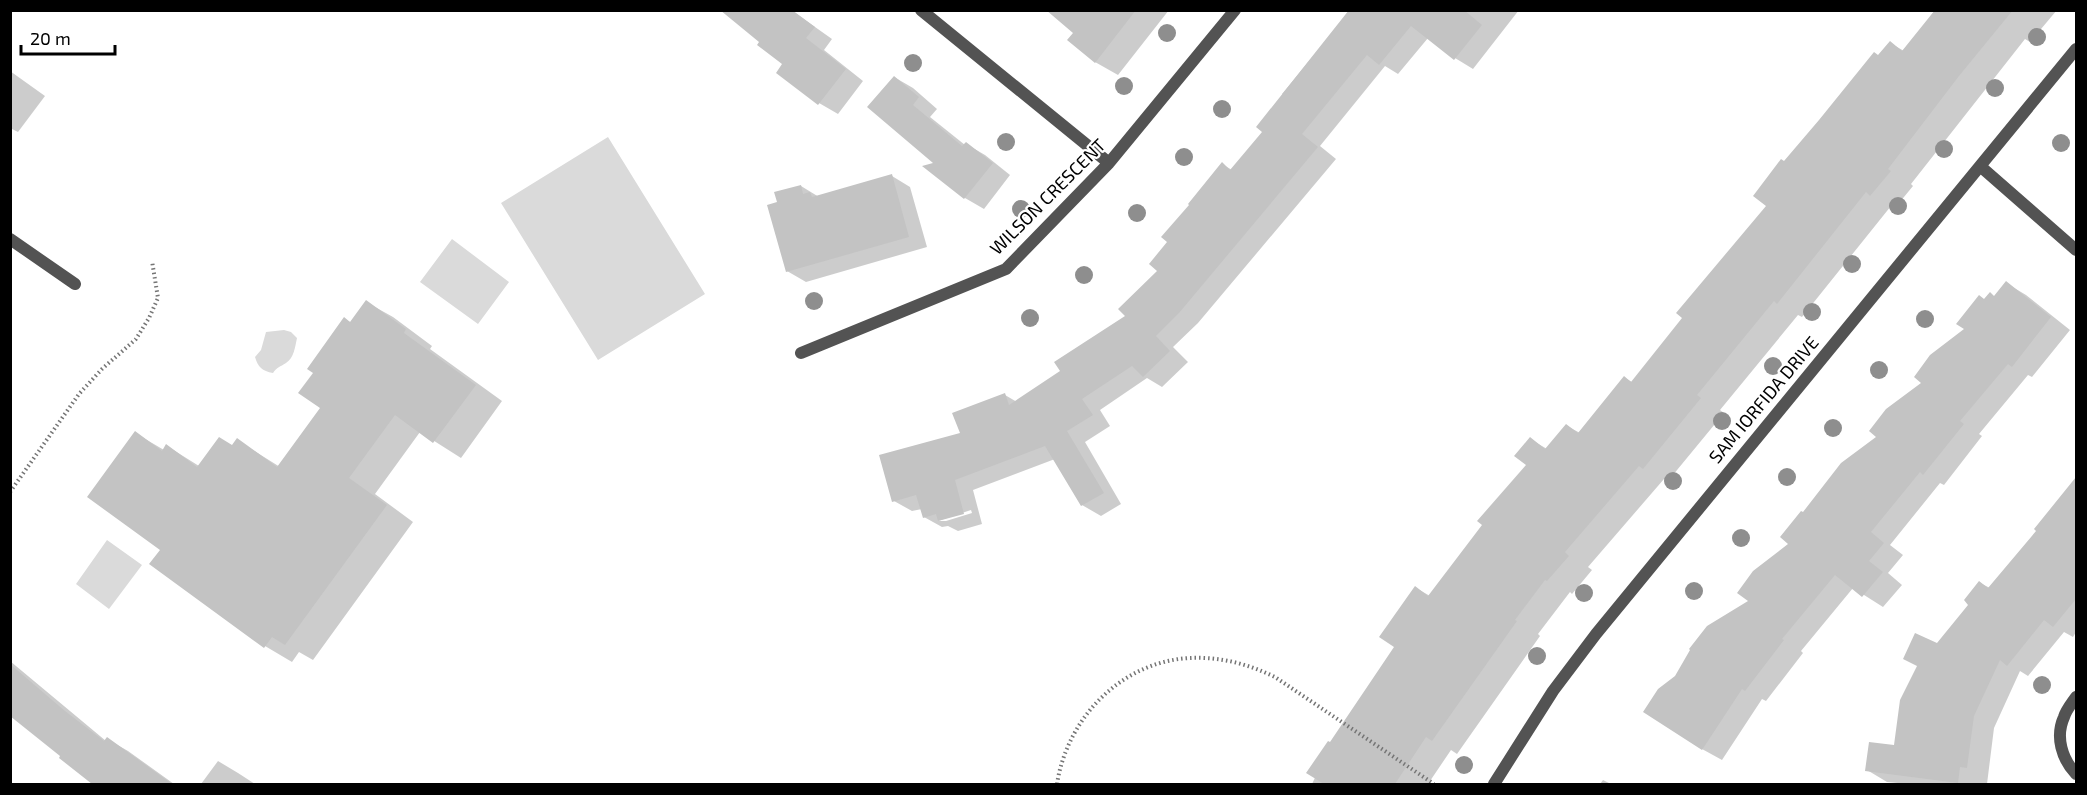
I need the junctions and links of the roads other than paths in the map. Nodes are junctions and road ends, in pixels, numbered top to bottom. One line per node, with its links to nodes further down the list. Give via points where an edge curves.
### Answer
1 (921, 10): 4 (street)
2 (1235, 10): 4 (street, WILSON CRESCENT)
3 (2076, 49): 5 (street, SAM IORFIDA DRIVE)
4 (1109, 163): 9 (street, WILSON CRESCENT, via 1006,269)
5 (1980, 166): 7 (street); 12 (street, SAM IORFIDA DRIVE, via 1596,634 1553,691)
6 (10, 239): 8 (street)
7 (2076, 250)
8 (75, 284)
9 (801, 353)
10 (2076, 697): 11 (street, via 2063,717 2060,743 2065,762)
11 (2076, 774)
12 (1494, 784)

